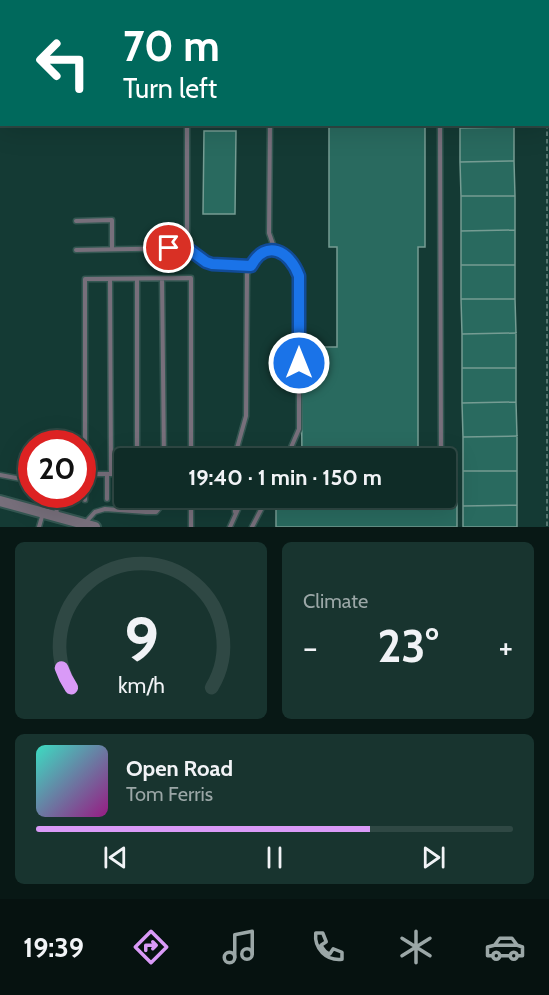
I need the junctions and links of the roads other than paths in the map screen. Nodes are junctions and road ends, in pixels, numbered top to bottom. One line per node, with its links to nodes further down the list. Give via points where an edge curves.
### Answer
1 (187, 126): 5 (lane)
2 (270, 126): 8 (lane, via 269,233)
3 (440, 126): 19 (lane)
4 (76, 221): 6 (lane, via 112,220)
5 (187, 248): 6 (lane); 9 (lane, via 206,262)
6 (112, 249): 7 (lane)
7 (76, 250)
8 (275, 250): 9 (lane, via 268,251); 18 (lane, via 285,253 299,276 299,429)
9 (251, 266): 17 (lane, via 245,290 246,416)
10 (110, 279): 11 (lane); 13 (lane, via 85,279); 21 (lane)
11 (137, 279): 12 (lane); 14 (lane)
12 (162, 279): 15 (lane); 16 (lane, via 191,278)
13 (85, 430)
14 (136, 448)
15 (164, 448)
16 (191, 448)
17 (237, 448)
18 (291, 448)
19 (441, 448)
20 (96, 474): 21 (lane)
21 (109, 474): 22 (lane); 25 (lane)
22 (114, 474)
23 (0, 475): 24 (lane)
24 (18, 478)
25 (107, 499)
26 (0, 501): 35 (street)
27 (56, 508): 37 (lane)
28 (151, 508): 34 (lane)
29 (159, 508): 34 (lane)
30 (191, 508): 40 (lane)
31 (236, 508): 36 (lane)
32 (239, 508): 36 (lane)
33 (262, 508): 42 (lane)
34 (146, 512): 38 (lane, via 105,509 95,512)
35 (43, 513): 37 (street); 39 (lane)
36 (236, 515): 41 (lane)
37 (57, 517): 38 (street)
38 (89, 525)
39 (39, 527)
40 (191, 527)
41 (230, 527)
42 (252, 527)

